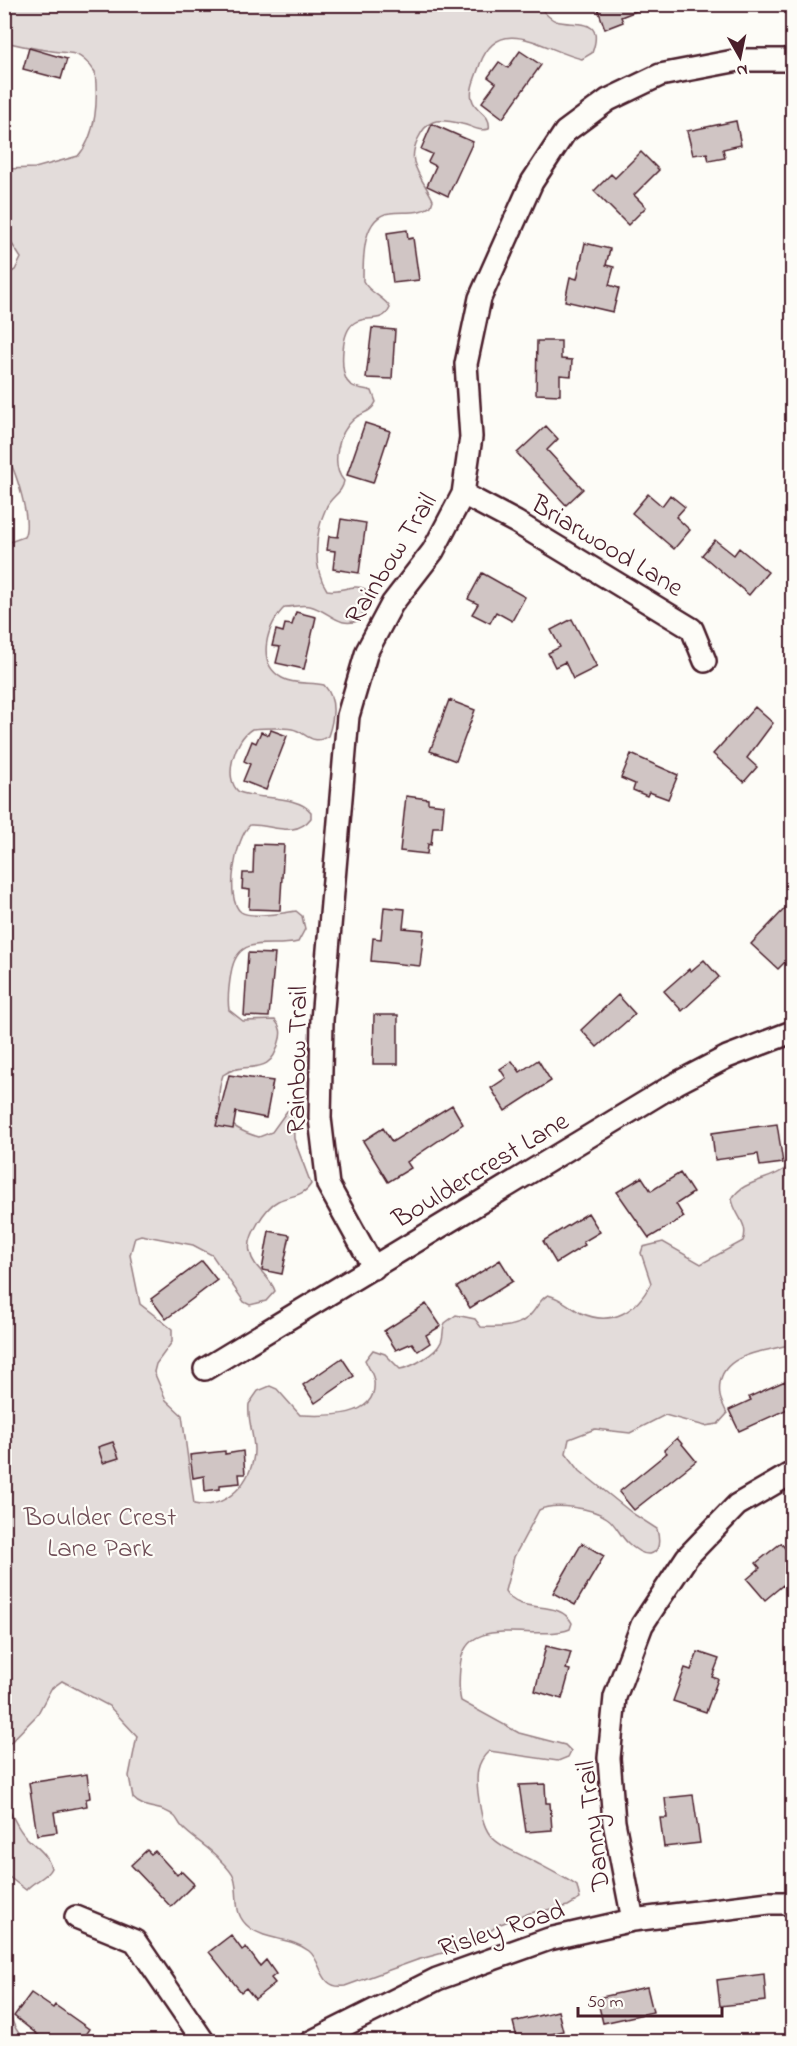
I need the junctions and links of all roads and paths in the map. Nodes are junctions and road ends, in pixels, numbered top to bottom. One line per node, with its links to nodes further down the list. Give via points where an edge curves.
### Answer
1 (792, 60): 2 (street, Rainbow Trail, via 739,60 660,75 608,100 564,132 532,182 480,298 466,364 471,436)
2 (463, 494): 3 (street, Briarwood Lane, via 692,629); 5 (street, Rainbow Trail, via 433,551 392,604 367,651 348,716 322,1020 320,1118 328,1185)
3 (705, 661)
4 (792, 1032): 5 (street, Bouldercrest Lane, via 727,1057 677,1083)
5 (374, 1268): 6 (street, Bouldercrest Lane)
6 (205, 1370)
7 (792, 1473): 10 (street, Danny Trail, via 737,1505 687,1557 642,1625 615,1697 609,1758 614,1822)
8 (792, 1902): 10 (street, Risley Road)
9 (76, 1917): 11 (street, via 135,1941)
10 (633, 1920): 12 (street, Risley Road, via 549,1939 437,1979)
11 (204, 2042)
12 (311, 2042)

